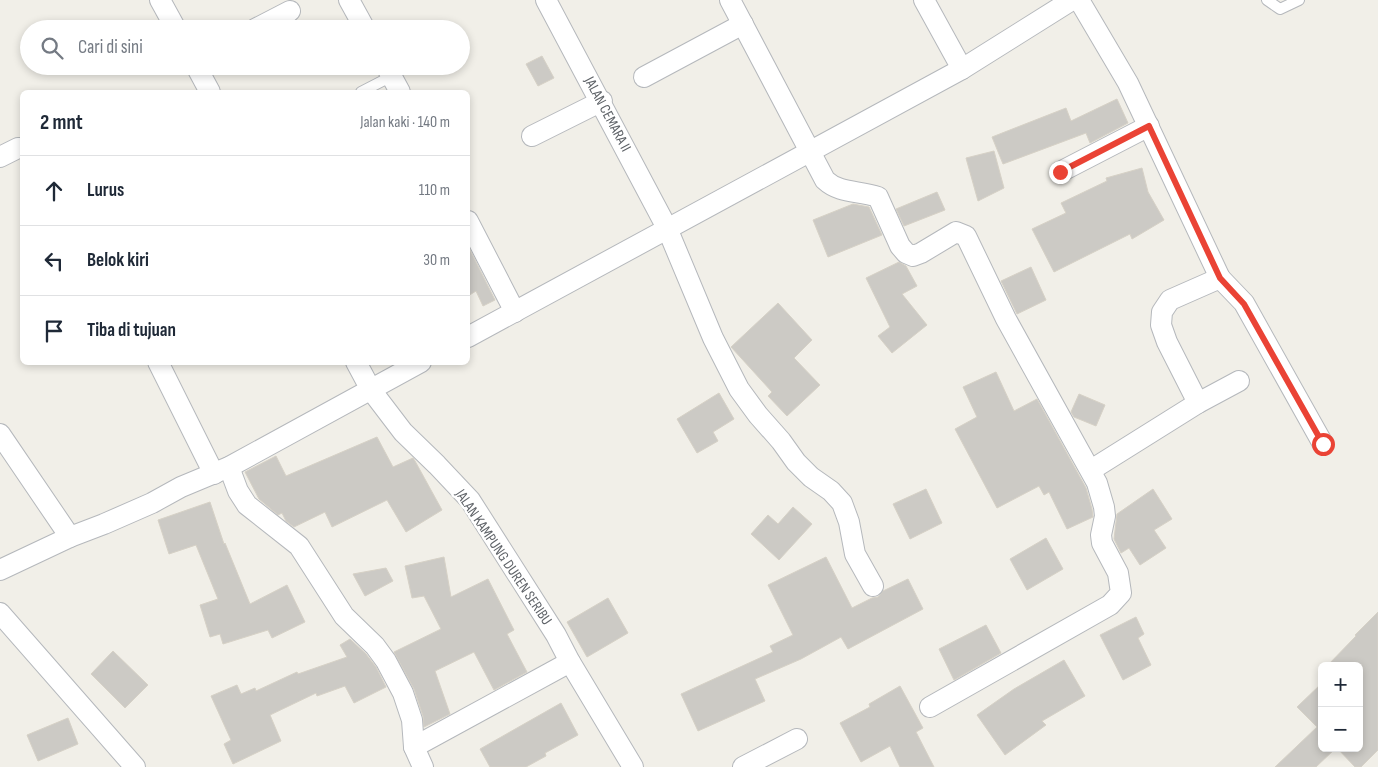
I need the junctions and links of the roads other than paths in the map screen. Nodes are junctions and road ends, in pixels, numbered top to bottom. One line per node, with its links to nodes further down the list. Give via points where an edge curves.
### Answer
1 (160, 0): 11 (street)
2 (349, 0): 13 (street)
3 (546, 0): 21 (street, JALAN CEMARA II)
4 (730, 0): 14 (street)
5 (924, 0): 15 (street)
6 (1072, 0): 15 (street)
7 (1078, 0): 22 (street, via 1119,67)
8 (1267, 0): 9 (lane, via 1280,9)
9 (1299, 0)
10 (290, 10): 12 (street)
11 (171, 20)
12 (272, 20)
13 (360, 20)
14 (743, 24): 18 (street); 25 (street)
15 (962, 69): 25 (street)
16 (201, 75): 19 (street)
17 (393, 78): 20 (lane)
18 (644, 78)
19 (209, 90)
20 (366, 90)
21 (602, 102): 23 (street); 29 (street, JALAN CEMARA II)
22 (1149, 126): 27 (street); 30 (street)
23 (532, 136)
24 (20, 148): 26 (street)
25 (811, 152): 29 (street); 41 (street, via 832,187 878,197 906,254 921,253 956,232 966,236 1016,338)
26 (0, 157)
27 (1060, 172)
28 (470, 225): 31 (street)
29 (668, 228): 31 (street); 45 (street, JALAN CEMARA II, via 713,338 739,390 796,462 842,504 855,554)
30 (1220, 278): 38 (street, via 1170,300 1162,312 1161,325 1167,342); 40 (street, via 1244,304)
31 (515, 312): 32 (street)
32 (470, 336)
33 (160, 365): 42 (street)
34 (358, 365): 37 (street, JALAN KAMPUNG DUREN SERIBU)
35 (416, 365): 37 (street)
36 (1239, 381): 38 (street)
37 (371, 390): 42 (street); 47 (street, JALAN KAMPUNG DUREN SERIBU, via 403,432 470,500)
38 (1198, 404): 41 (street)
39 (0, 434): 43 (street)
40 (1323, 444)
41 (1090, 470): 48 (street, via 1104,507 1102,543 1118,573 1121,593 1110,605)
42 (221, 471): 43 (street); 50 (street, via 247,505 299,546 344,616 376,646 403,693 412,720)
43 (70, 537): 44 (street)
44 (0, 570)
45 (873, 586)
46 (0, 613): 51 (street)
47 (570, 662): 50 (street); 53 (street, JALAN KAMPUNG DUREN SERIBU)
48 (930, 707)
49 (797, 738): 54 (street)
50 (414, 747): 52 (street)
51 (135, 767)
52 (423, 767)
53 (633, 767)
54 (743, 767)

